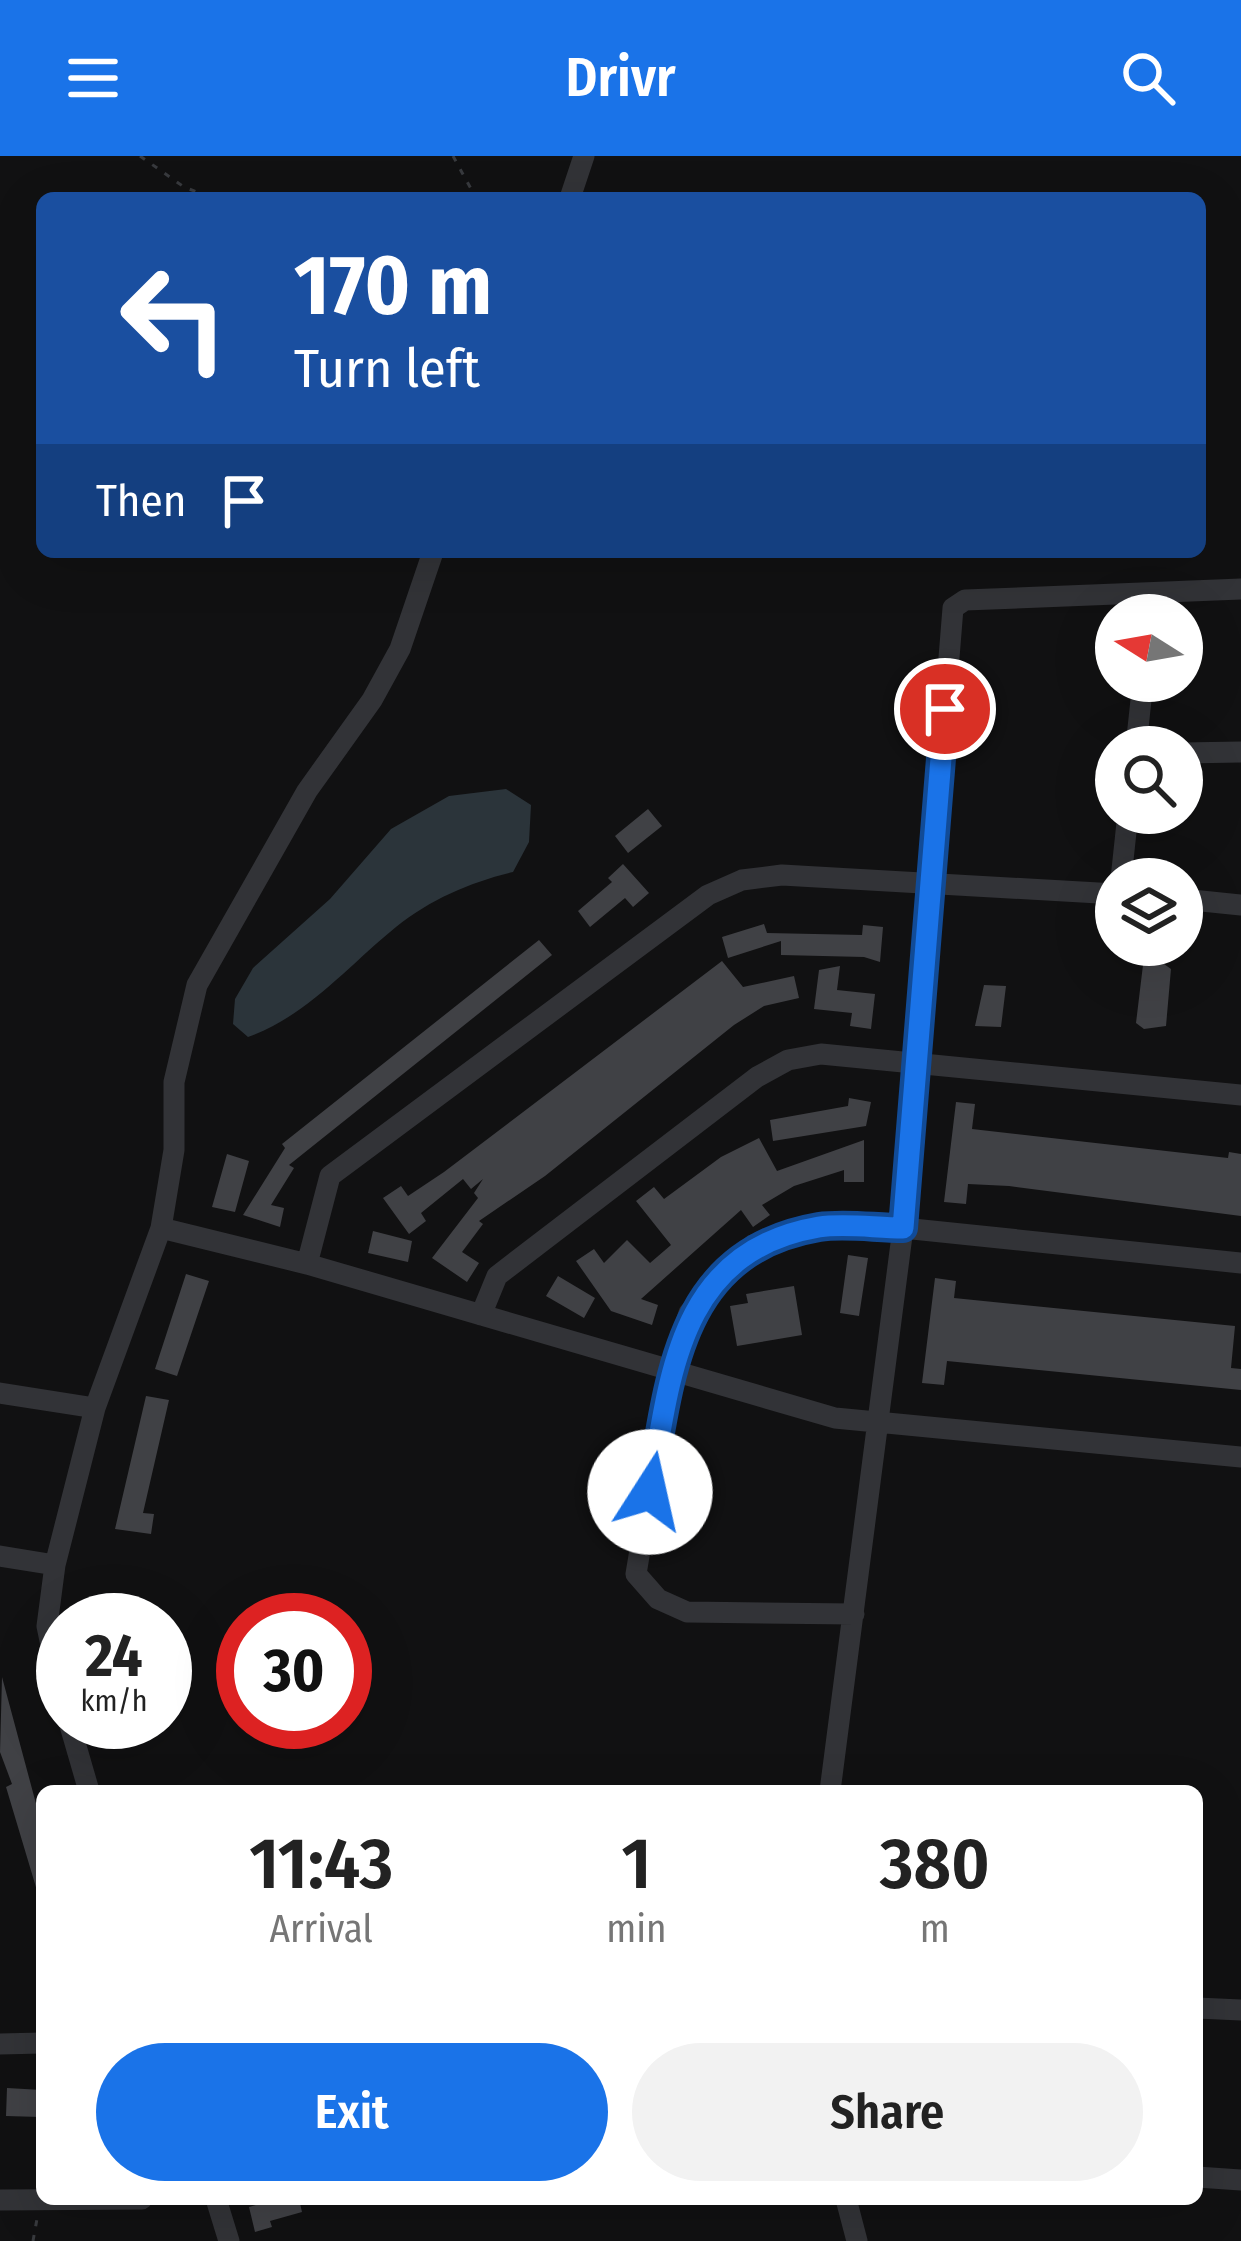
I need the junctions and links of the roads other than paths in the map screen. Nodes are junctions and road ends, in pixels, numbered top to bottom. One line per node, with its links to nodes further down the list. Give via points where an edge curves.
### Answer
1 (584, 156): 2 (street)
2 (572, 192)
3 (431, 558): 15 (street, via 373,700 307,791 197,985 174,1082 174,1150)
4 (1241, 589): 5 (street)
5 (1203, 595)
6 (1095, 603): 9 (street, via 965,600 953,608)
7 (1241, 752): 8 (street)
8 (1203, 753)
9 (934, 881): 10 (street); 13 (street); 18 (street, via 782,875 708,895 330,1176)
10 (1095, 892)
11 (1203, 901): 12 (street)
12 (1241, 904)
13 (916, 1066): 14 (street); 16 (street); 19 (street, via 821,1054 757,1076 497,1276)
14 (1241, 1095)
15 (161, 1228): 18 (street); 22 (street)
16 (903, 1228): 17 (street); 20 (street, via 822,1227 753,1246 689,1313); 23 (street)
17 (1241, 1263)
18 (307, 1264): 19 (street)
19 (481, 1315): 20 (street)
20 (670, 1370): 23 (street); 28 (street, via 636,1574 658,1599 687,1612)
21 (0, 1394): 22 (street)
22 (95, 1408): 26 (street)
23 (879, 1423): 24 (street); 28 (street)
24 (1241, 1457)
25 (0, 1556): 26 (street)
26 (55, 1565): 27 (street)
27 (51, 1593)
28 (854, 1614): 31 (street)
29 (77, 1749): 30 (street)
30 (87, 1785)
31 (831, 1785)
32 (1203, 2008): 33 (street)
33 (1241, 2010)
34 (36, 2043): 35 (street)
35 (0, 2044)
36 (1203, 2177): 37 (street)
37 (1241, 2180)
38 (0, 2200): 39 (street)
39 (36, 2200)
40 (218, 2205): 42 (street)
41 (848, 2205): 43 (street)
42 (229, 2241)
43 (857, 2241)

